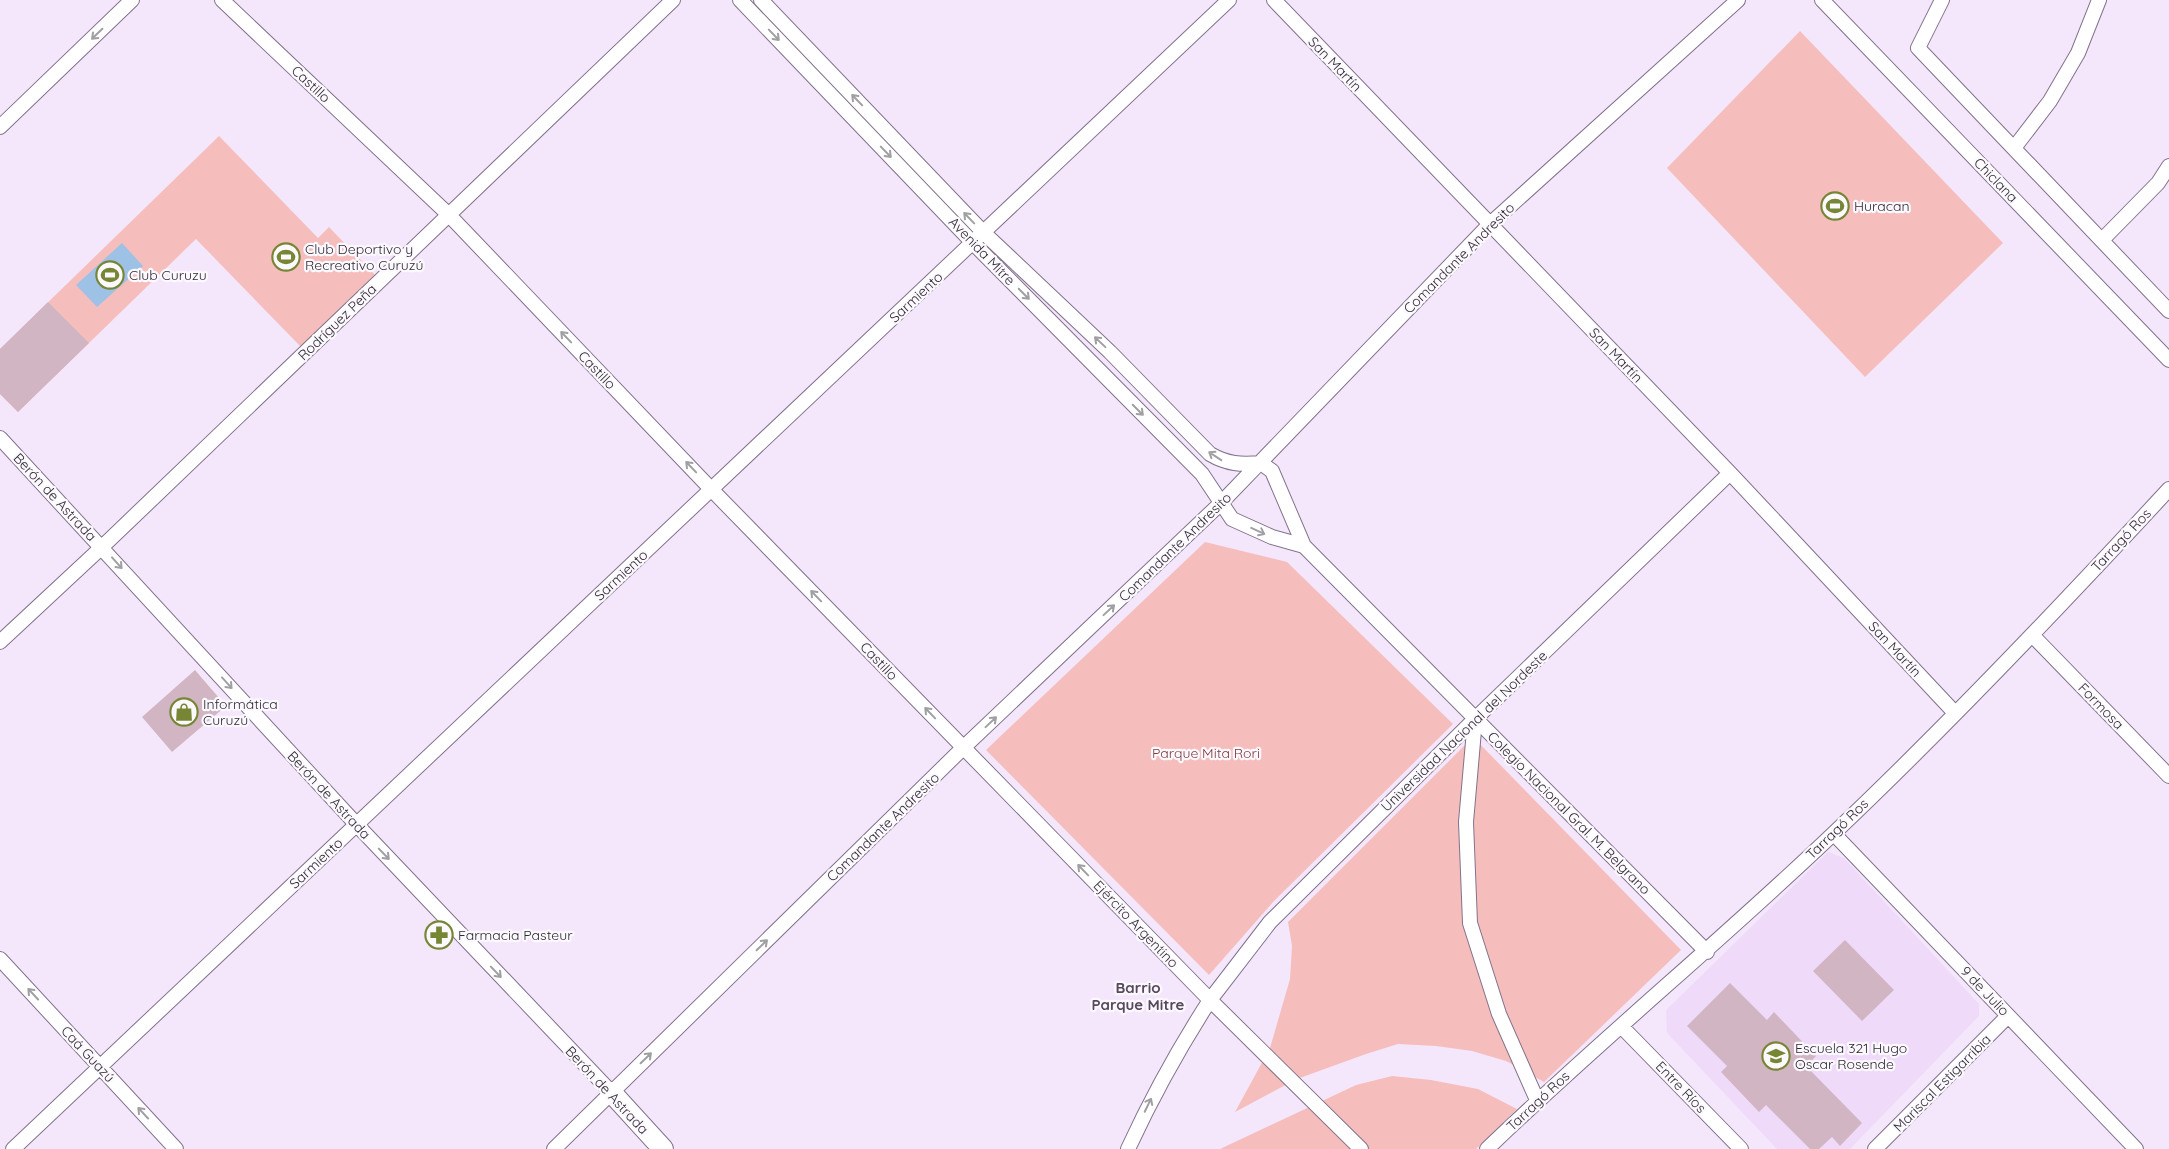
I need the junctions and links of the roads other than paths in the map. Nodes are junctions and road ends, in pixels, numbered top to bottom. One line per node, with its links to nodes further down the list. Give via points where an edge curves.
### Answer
1 (132, 0): 12 (street, one-way to 12)
2 (222, 0): 15 (street, Castillo)
3 (673, 0): 15 (street, Rodríguez Peña)
4 (740, 0): 19 (street, Avenida Mitre, one-way to 19)
5 (761, 0): 17 (street, Avenida Mitre, one-way to 5)
6 (1229, 0): 17 (street, Sarmiento)
7 (1274, 0): 16 (street, San Martín)
8 (1738, 0): 16 (street, Comandante Andresito)
9 (1822, 0): 21 (street, Chiclana)
10 (1942, 0): 13 (street, via 1918,48)
11 (2099, 0): 13 (street, via 2073,61 2050,101)
12 (0, 126)
13 (2014, 148): 18 (street)
14 (2169, 166): 18 (street, via 2158,183)
15 (449, 215): 25 (street, Castillo, one-way to 15); 29 (street, Rodríguez Peña)
16 (1489, 225): 23 (street, Comandante Andresito); 24 (street, San Martín)
17 (984, 233): 19 (street, Sarmiento); 23 (street, Avenida Mitre, one-way to 17, via 1224,462 1210,454 1110,352)
18 (2102, 240): 20 (street)
19 (973, 243): 25 (street, Sarmiento); 27 (street, Avenida Mitre, one-way to 27, via 1202,474)
20 (2169, 311)
21 (2169, 360)
22 (0, 438): 29 (street, Berón de Astrada)
23 (1262, 463): 27 (street, Comandante Andresito); 28 (street, Colegio Nacional Gral. M. Belgrano, via 1272,472)
24 (1730, 474): 32 (street, San Martín); 33 (street, Universidad Nacional del Nordeste)
25 (711, 489): 34 (street, Castillo, one-way to 25); 36 (street, Sarmiento)
26 (2169, 489): 30 (street, Tarragó Ros)
27 (1222, 503): 28 (street, Colegio Nacional Gral. M. Belgrano, one-way to 28, via 1232,518 1272,537); 34 (street, Comandante Andresito, one-way to 27)
28 (1304, 546): 33 (street, Colegio Nacional Gral. M. Belgrano)
29 (102, 547): 31 (street, Rodríguez Peña); 36 (street, Berón de Astrada, one-way to 36)
30 (2032, 636): 32 (street, Tarragó Ros); 35 (street, Formosa)
31 (0, 642)
32 (1955, 713): 37 (street, Tarragó Ros)
33 (1475, 719): 38 (street, Colegio Nacional Gral. M. Belgrano); 40 (street, Universidad Nacional del Nordeste, via 1270,922); 45 (street, via 1466,822 1470,923 1499,1014)
34 (964, 748): 40 (street, Ejército Argentino, one-way to 34); 44 (street, Comandante Andresito, one-way to 34)
35 (2169, 776)
36 (357, 825): 43 (street, Sarmiento); 44 (street, Berón de Astrada, one-way to 44)
37 (1834, 834): 38 (street, Tarragó Ros); 41 (street, 9 de Julio)
38 (1707, 952): 42 (street, Tarragó Ros)
39 (0, 958): 43 (street, Caá Guazú, one-way to 39)
40 (1210, 1000): 50 (street, one-way to 40, via 1149,1102); 51 (street, Ejército Argentino)
41 (2008, 1016): 54 (street, Mariscal Estigarribia); 55 (street, 9 de Julio)
42 (1620, 1026): 45 (street, Tarragó Ros); 53 (street, Entre Ríos)
43 (100, 1066): 46 (street, Sarmiento); 47 (street, Caá Guazú, one-way to 43)
44 (611, 1092): 48 (street, Comandante Andresito); 49 (street, Berón de Astrada)
45 (1537, 1100): 52 (street, Tarragó Ros)
46 (13, 1149)
47 (176, 1149)
48 (554, 1149)
49 (663, 1149)
50 (1128, 1149)
51 (1362, 1149)
52 (1486, 1149)
53 (1741, 1149)
54 (1875, 1149)
55 (2136, 1149)

